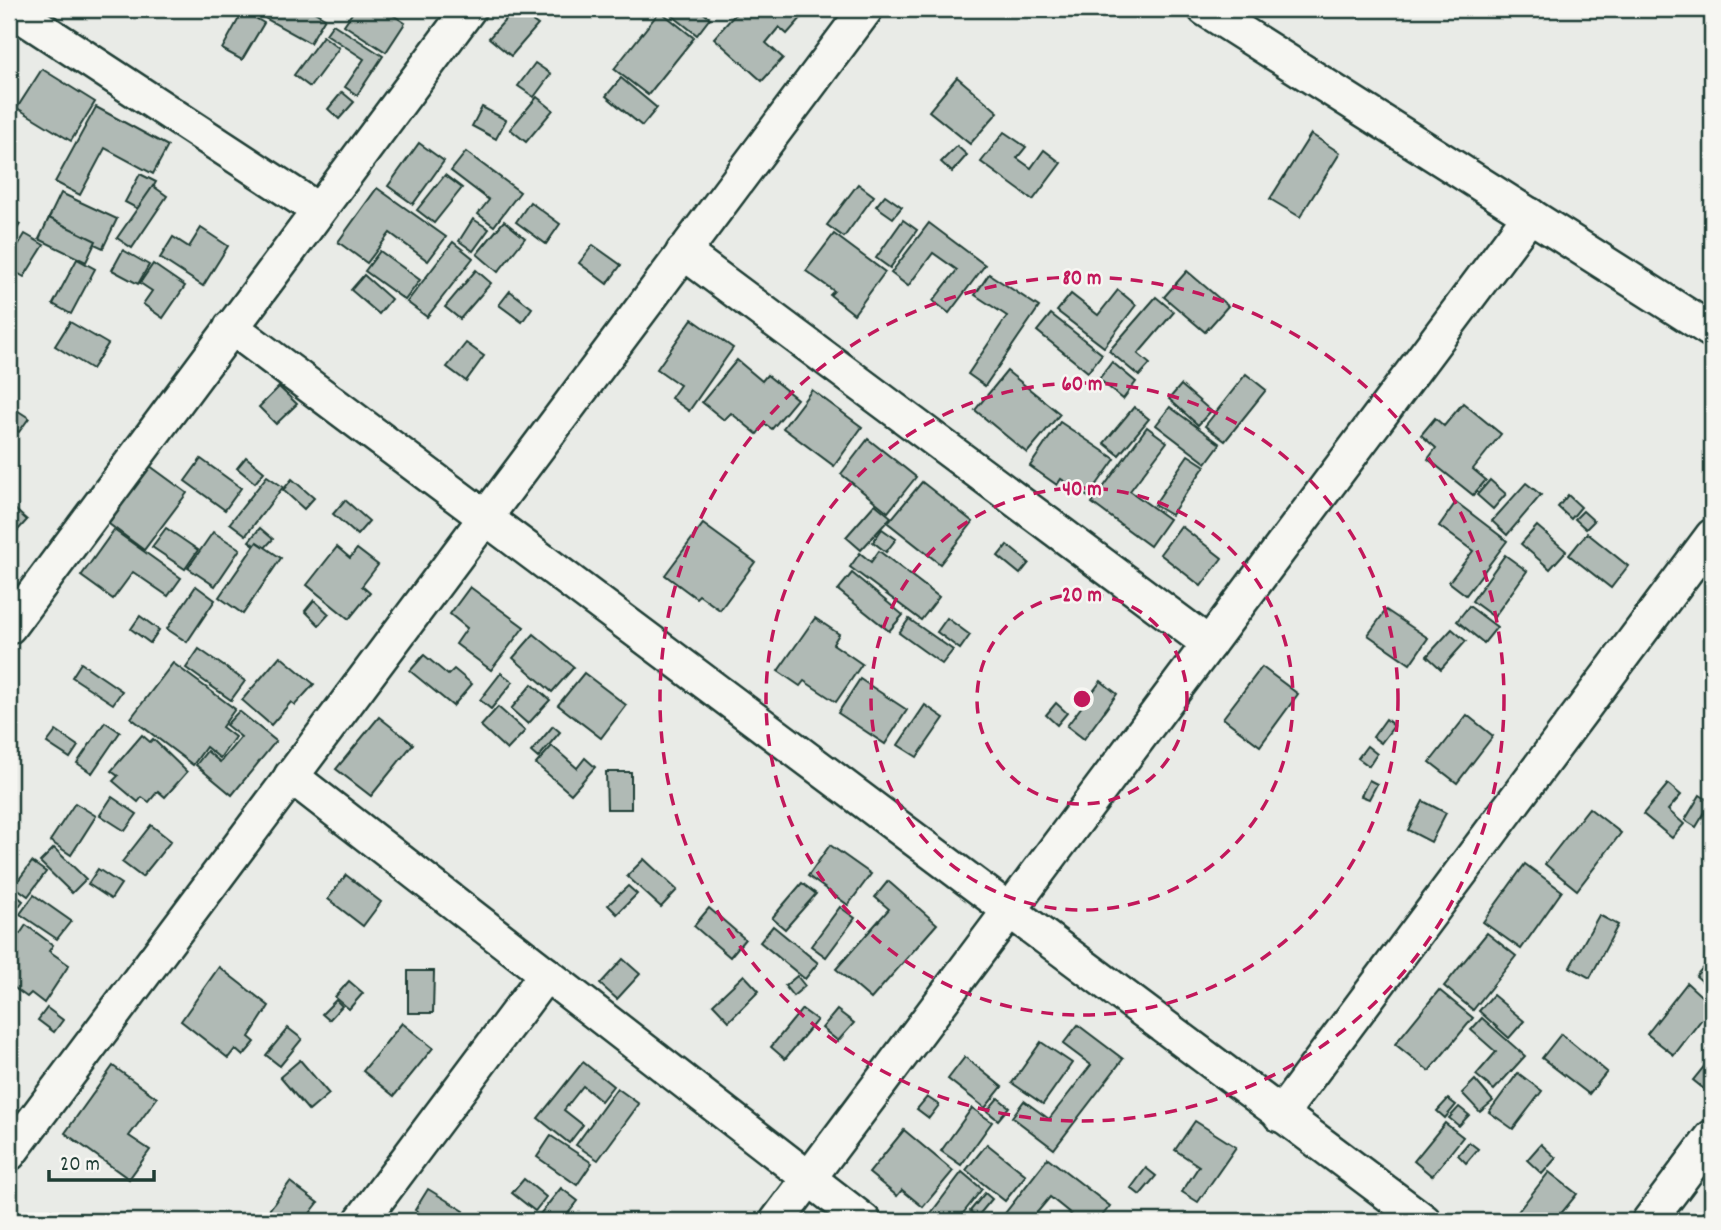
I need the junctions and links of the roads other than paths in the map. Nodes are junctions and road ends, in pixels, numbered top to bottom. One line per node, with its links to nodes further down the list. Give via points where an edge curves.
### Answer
1 (11, 9): 5 (street)
2 (469, 9): 5 (street)
3 (866, 9): 7 (street)
4 (1205, 9): 6 (street)
5 (318, 210): 9 (street)
6 (1530, 215): 8 (street); 13 (street)
7 (683, 252): 10 (street); 13 (street)
8 (1711, 326)
9 (231, 327): 10 (street); 12 (street)
10 (484, 518): 14 (street); 15 (street)
11 (1712, 536): 17 (street)
12 (9, 627)
13 (1209, 644): 15 (street)
14 (291, 776): 16 (street); 19 (street)
15 (1009, 912): 17 (street); 20 (street)
16 (546, 974): 20 (street); 21 (street)
17 (1280, 1115): 24 (street)
18 (1712, 1137): 25 (street)
19 (9, 1154)
20 (809, 1178): 22 (street); 23 (street)
21 (360, 1221)
22 (777, 1221)
23 (864, 1221)
24 (1424, 1221)
25 (1649, 1221)

